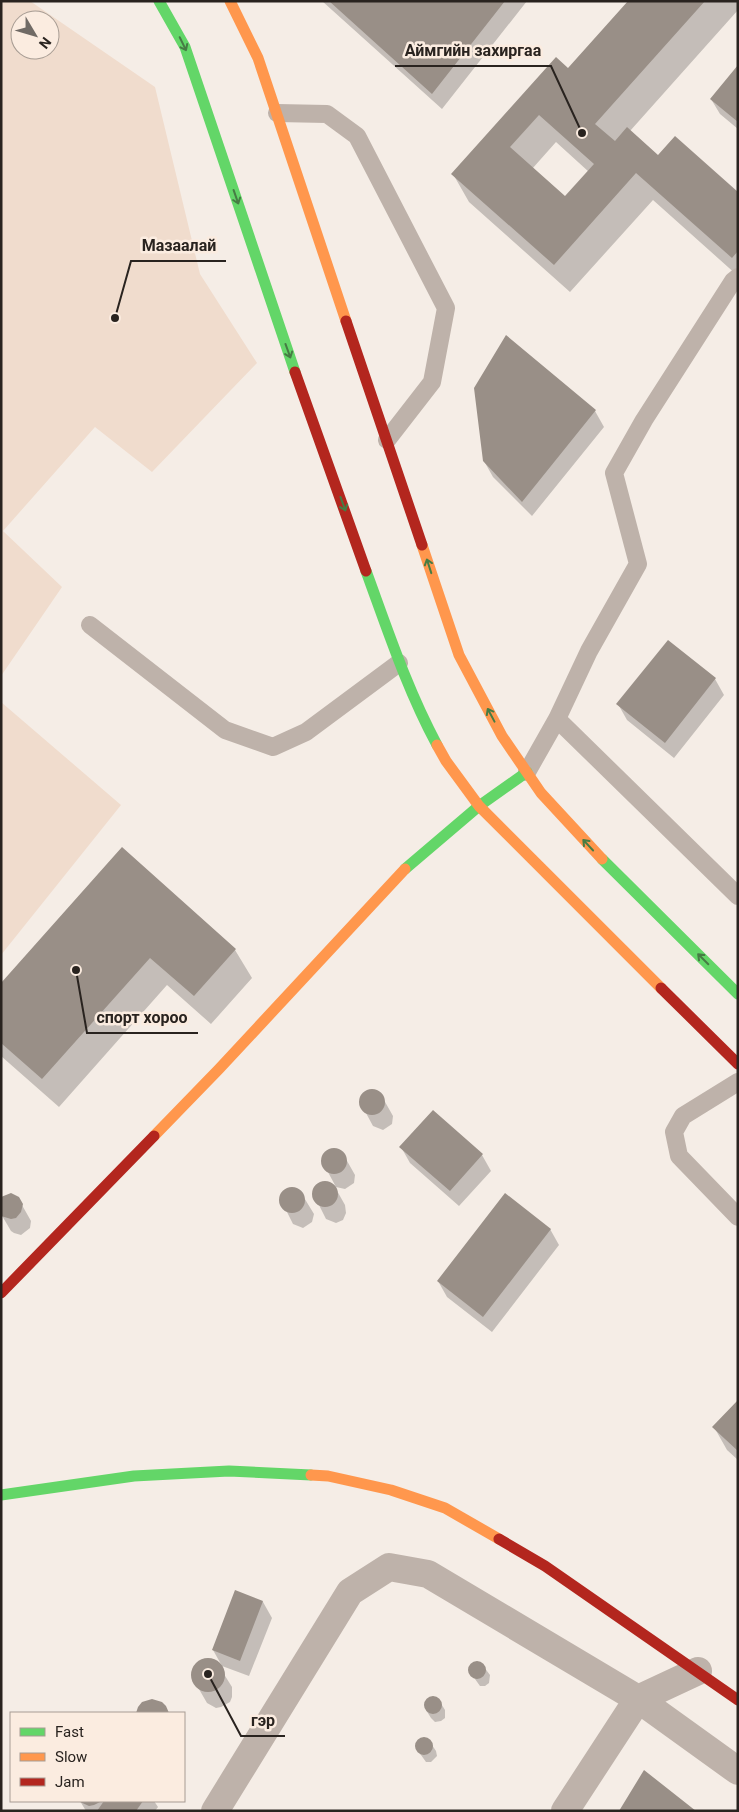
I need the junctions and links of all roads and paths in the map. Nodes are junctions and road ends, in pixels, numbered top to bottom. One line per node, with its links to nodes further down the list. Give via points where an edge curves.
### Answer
1 (160, 1): 7 (main road, one-way to 7, via 185,47 282,334)
2 (230, 1): 3 (main road, via 258,58)
3 (277, 113): 5 (main road); 5 (lane, via 327,114 357,136 446,308 432,382)
4 (738, 277): 8 (lane, via 644,420 614,474 638,564 589,651)
5 (387, 440): 9 (main road, one-way to 5, via 502,736 459,655)
6 (90, 625): 7 (lane, via 225,730 273,747 306,732)
7 (399, 663): 10 (main road, via 418,709 446,761)
8 (556, 719): 9 (lane); 11 (lane)
9 (526, 772): 10 (main road); 12 (main road, one-way to 9, via 594,851)
10 (479, 806): 13 (main road); 16 (main road, via 402,871 219,1069)
11 (738, 896)
12 (738, 994)
13 (738, 1064)
14 (738, 1082): 15 (lane, via 684,1116 674,1132 679,1156)
15 (738, 1217)
16 (1, 1293)
17 (1, 1495): 18 (main road, via 134,1476 229,1471 328,1476 391,1490 445,1508 545,1566)
18 (698, 1671): 19 (main road); 20 (street)
19 (737, 1698)
20 (638, 1699): 21 (street); 22 (street, via 428,1574 389,1567 350,1592); 23 (street)
21 (738, 1770)
22 (215, 1811)
23 (565, 1811)

